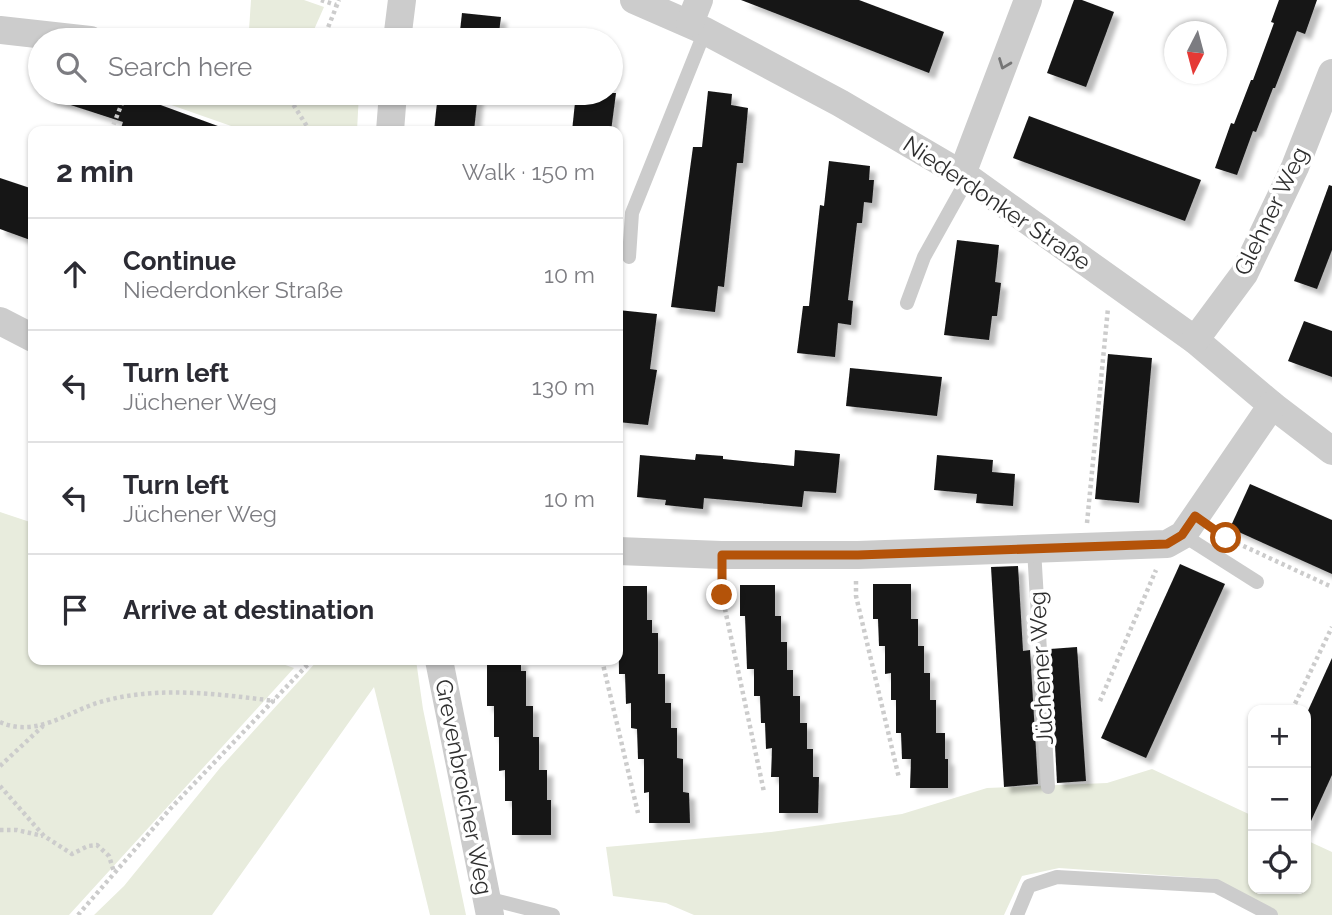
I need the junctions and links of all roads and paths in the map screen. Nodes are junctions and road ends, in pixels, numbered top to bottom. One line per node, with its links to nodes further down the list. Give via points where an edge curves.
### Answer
1 (321, 0): 5 (path)
2 (402, 0): 8 (street)
3 (634, 0): 6 (street, Niederdonker Straße)
4 (1028, 0): 18 (street, one-way to 18)
5 (338, 3): 7 (path)
6 (698, 18): 18 (street, Niederdonker Straße); 19 (lane, via 632,213)
7 (328, 28)
8 (398, 28)
9 (0, 30): 10 (street)
10 (28, 33)
11 (1332, 73): 24 (street, Glehner Weg, via 1295,167 1244,274)
12 (121, 105): 15 (path)
13 (294, 105): 16 (path)
14 (392, 105): 17 (street)
15 (113, 126)
16 (307, 126)
17 (390, 126)
18 (965, 176): 20 (street, Niederdonker Straße); 21 (lane)
19 (629, 257)
20 (1111, 280): 24 (street, Niederdonker Straße); 28 (path)
21 (906, 303)
22 (0, 321): 23 (street)
23 (28, 335)
24 (1195, 340): 25 (street, Niederdonker Straße)
25 (1272, 405): 26 (street, Niederdonker Straße); 27 (street)
26 (1332, 451)
27 (1182, 532): 28 (street); 33 (lane); 34 (path, via 1226,538); 40 (path)
28 (1084, 548): 29 (street)
29 (1034, 549): 32 (street); 47 (lane, Jüchener Weg)
30 (623, 551): 31 (street)
31 (722, 555): 32 (street); 48 (path, via 722,595)
32 (858, 555): 45 (path, via 856,596)
33 (1257, 582)
34 (1332, 587)
35 (1332, 627): 41 (path)
36 (307, 665): 39 (path)
37 (440, 665): 53 (street, Grevenbroicher Weg)
38 (603, 665): 49 (path)
39 (275, 701): 43 (path, via 166,692 132,695 97,703); 52 (path)
40 (1100, 701)
41 (1294, 705)
42 (2, 724): 43 (path)
43 (44, 726): 44 (path)
44 (0, 766)
45 (899, 778)
46 (0, 786): 51 (path)
47 (1048, 787)
48 (764, 792)
49 (638, 813)
50 (0, 830): 51 (path)
51 (44, 836): 52 (path, via 72,855 97,845 109,856)
52 (114, 873): 54 (path)
53 (488, 906): 55 (lane)
54 (78, 915)
55 (553, 915)
56 (1017, 915): 57 (lane, via 1028,886 1057,877 1216,886)
57 (1271, 915)

